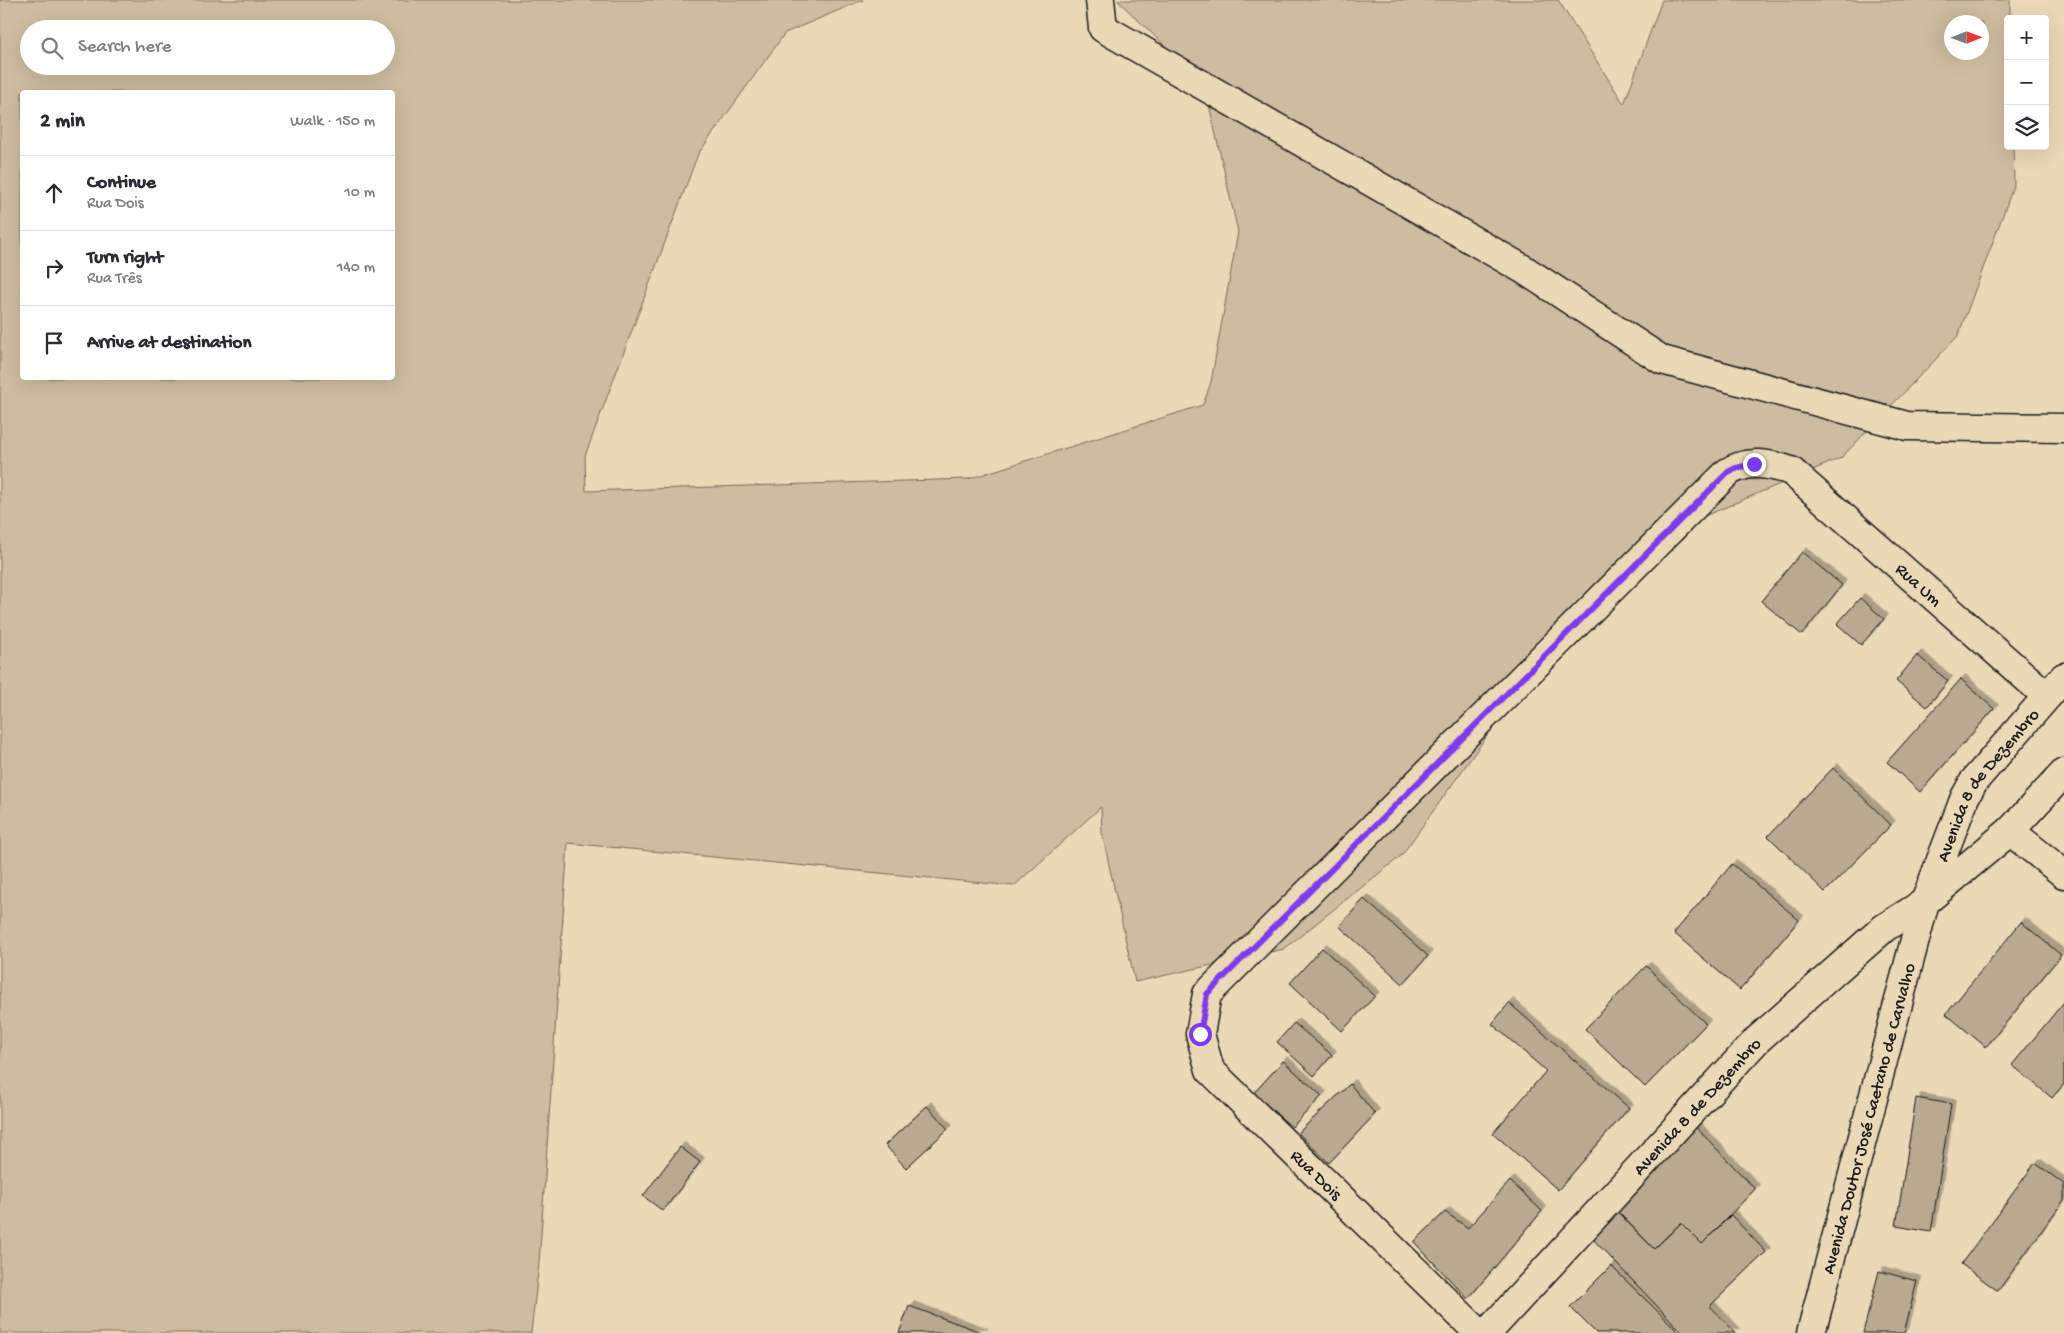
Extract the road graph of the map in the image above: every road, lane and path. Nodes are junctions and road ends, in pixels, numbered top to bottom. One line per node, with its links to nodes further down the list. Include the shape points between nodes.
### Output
1 (1100, 0): 2 (street, via 1103,28 1523,269 1662,360 1908,426)
2 (2064, 428)
3 (2055, 687): 7 (street, Avenida 8 de Dezembro, via 1969,789); 8 (street, Rua Um, via 1791,471 1767,464 1736,468 1728,472)
4 (2064, 773): 5 (street, Avenida 8 de Dezembro)
5 (2010, 831): 6 (street); 7 (street, Avenida 8 de Dezembro)
6 (2064, 874)
7 (1925, 902): 10 (street, Avenida 8 de Dezembro, via 1884,928 1757,1040); 11 (street, Avenida Doutor José Caetano de Carvalho)
8 (1207, 994): 9 (street, Rua Dois, via 1200,1034 1210,1070)
9 (1479, 1333)
10 (1487, 1333)
11 (1811, 1333)

